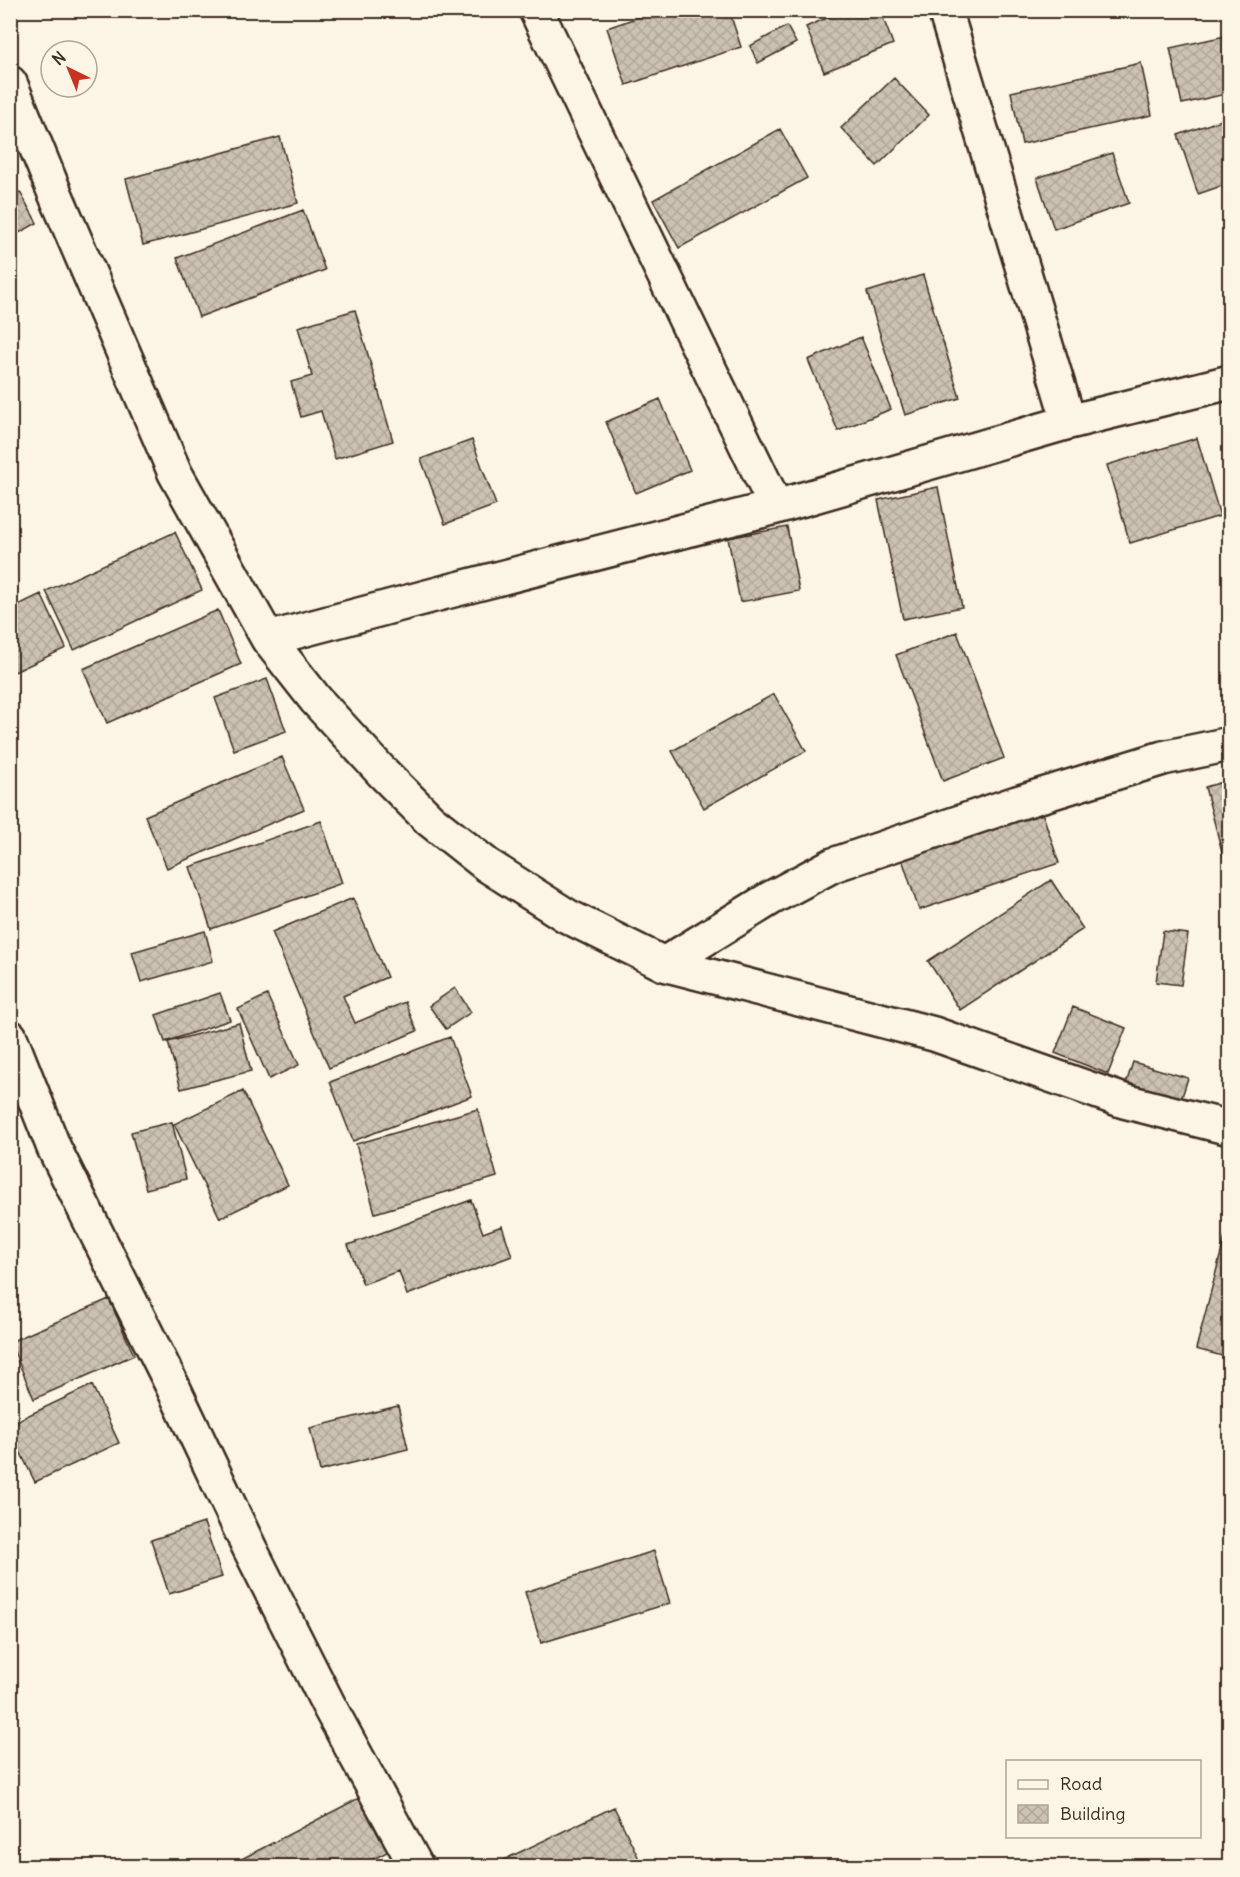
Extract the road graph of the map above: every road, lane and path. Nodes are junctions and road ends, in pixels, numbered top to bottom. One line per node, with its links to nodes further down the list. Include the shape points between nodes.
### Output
1 (536, 10): 6 (street)
2 (945, 10): 5 (street)
3 (10, 83): 7 (street, via 175,473)
4 (1230, 382): 5 (street)
5 (1069, 422): 6 (street)
6 (776, 507): 7 (street)
7 (268, 639): 9 (street, via 316,700 430,820 487,865 567,916)
8 (1230, 744): 9 (street, via 1163,758 833,865)
9 (664, 964): 11 (street, via 934,1034 1124,1101)
10 (10, 1037): 12 (street, via 54,1148 249,1547 329,1707)
11 (1230, 1128)
12 (416, 1866)

